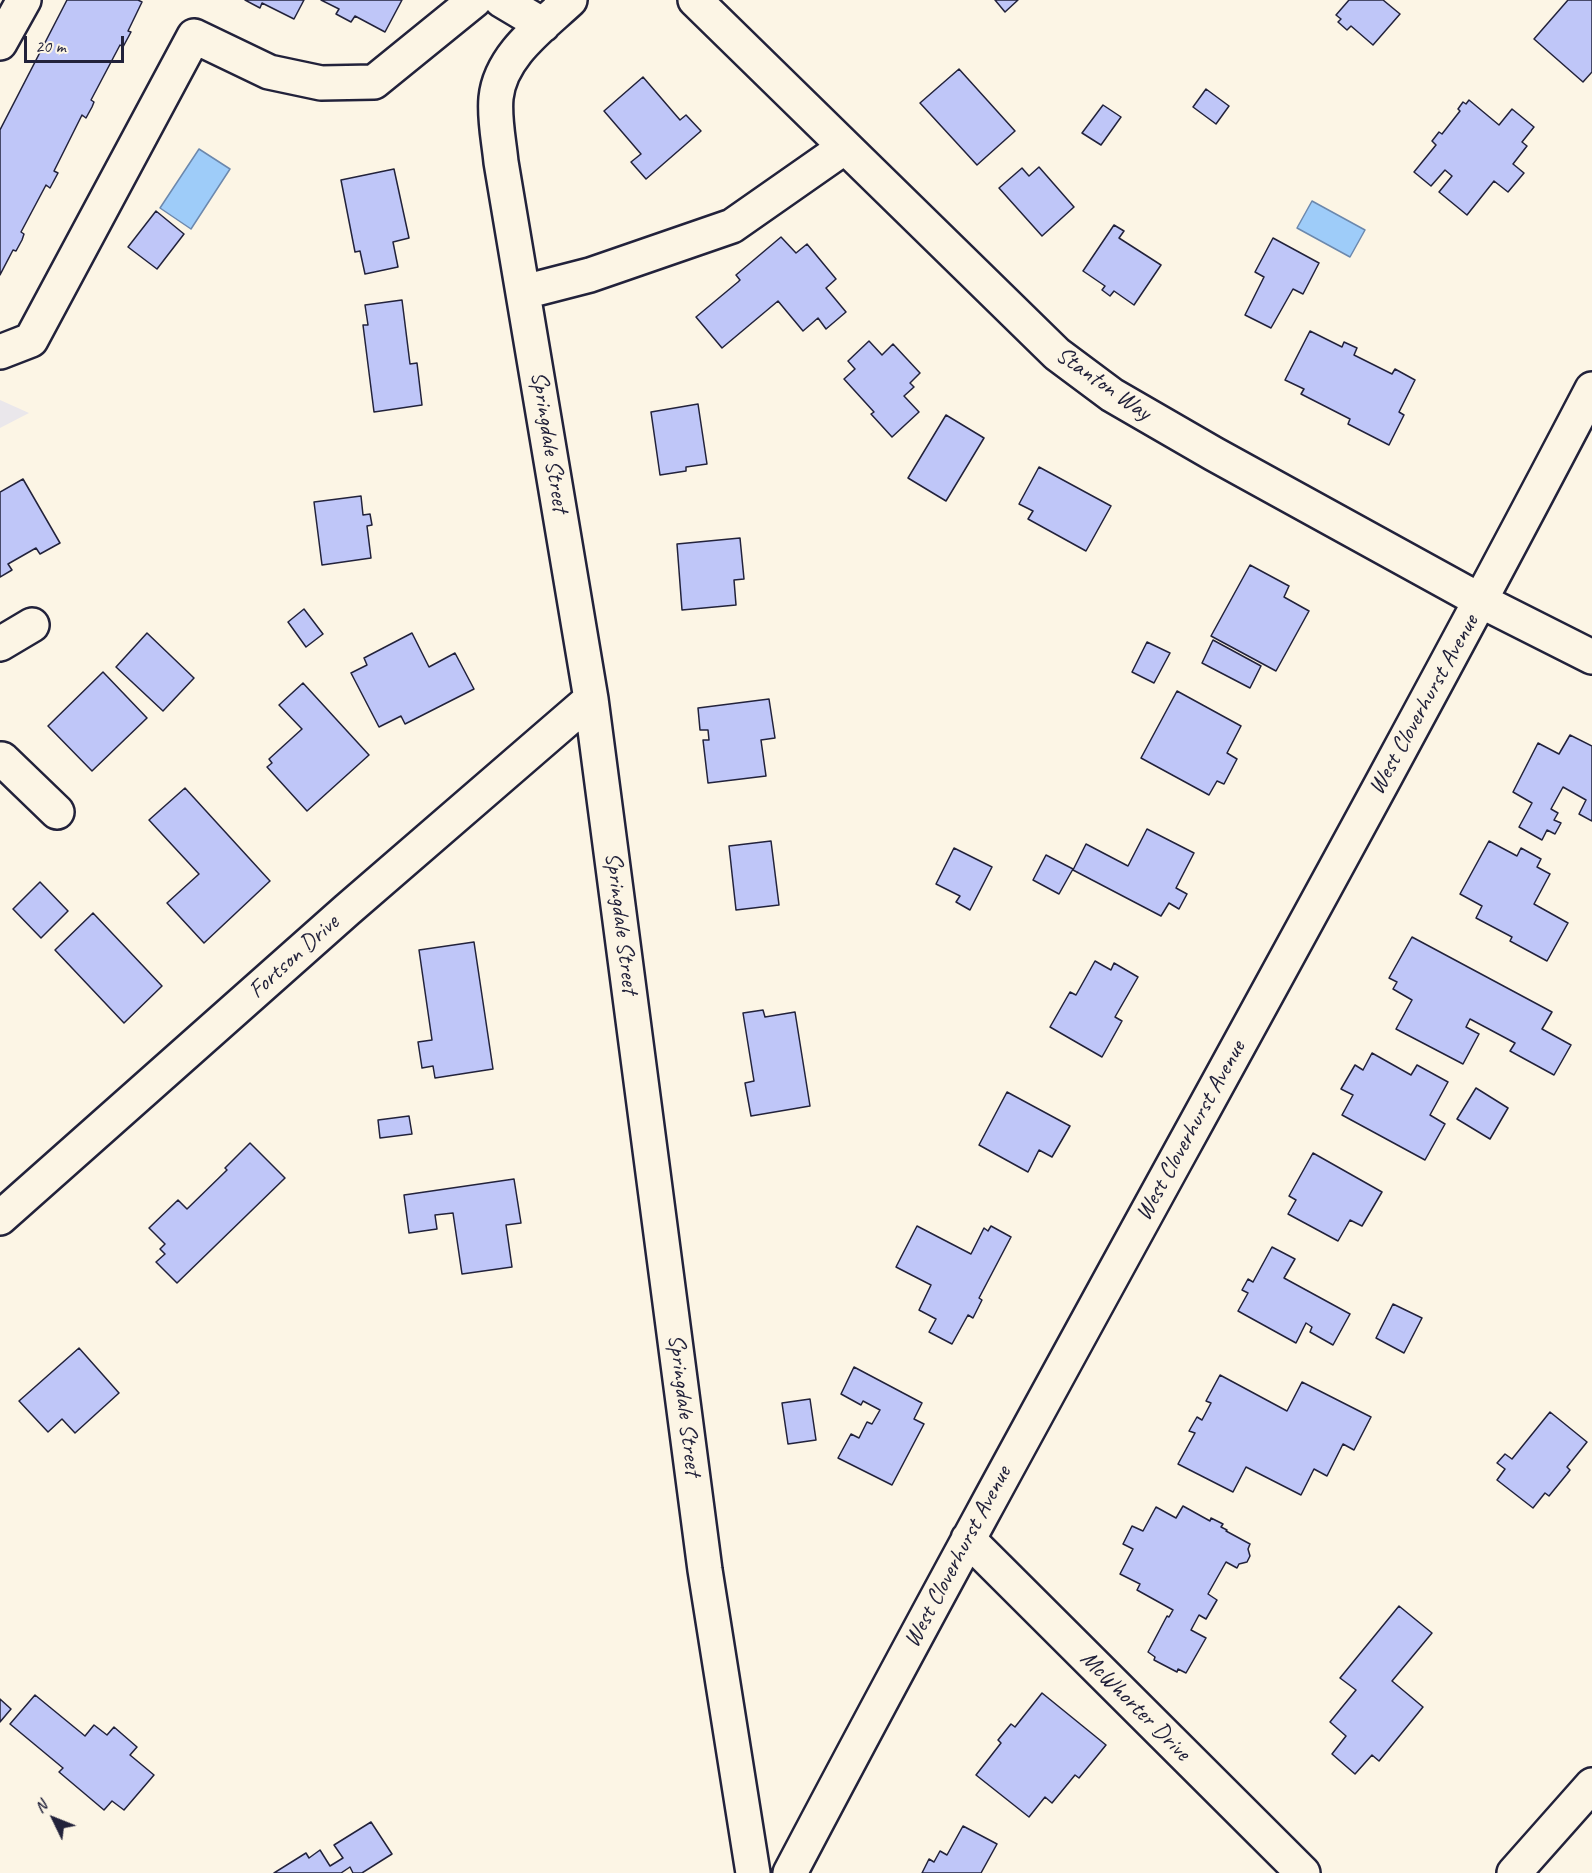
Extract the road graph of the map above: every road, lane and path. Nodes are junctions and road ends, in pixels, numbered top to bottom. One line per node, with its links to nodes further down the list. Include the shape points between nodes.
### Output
1 (24, 0): 7 (street)
2 (475, 0): 10 (street, via 374,82 321,83 269,72 194,36 32,340)
3 (501, 0): 6 (street)
4 (570, 0): 6 (street, Springdale Street)
5 (695, 0): 8 (street, Stanton Way)
6 (543, 25): 9 (street, Springdale Street, via 505,68 496,97 501,162)
7 (0, 43)
8 (845, 147): 9 (street, via 732,226 590,276); 12 (street, Stanton Way, via 1057,354 1112,395)
9 (524, 292): 16 (street, Springdale Street)
10 (0, 352)
11 (1592, 389): 12 (street, West Cloverhurst Avenue)
12 (1481, 601): 15 (street, Stanton Way); 20 (street, West Cloverhurst Avenue)
13 (32, 625): 14 (street)
14 (0, 644)
15 (1592, 657)
16 (591, 699): 19 (street, Fortson Drive, via 338,917); 22 (street, Springdale Street, via 705,1570)
17 (0, 760): 18 (street)
18 (57, 812)
19 (0, 1218)
20 (968, 1539): 23 (street, West Cloverhurst Avenue); 24 (street, McWhorter Drive)
21 (1592, 1785): 25 (street)
22 (753, 1873)
23 (790, 1873)
24 (1303, 1873)
25 (1514, 1873)

